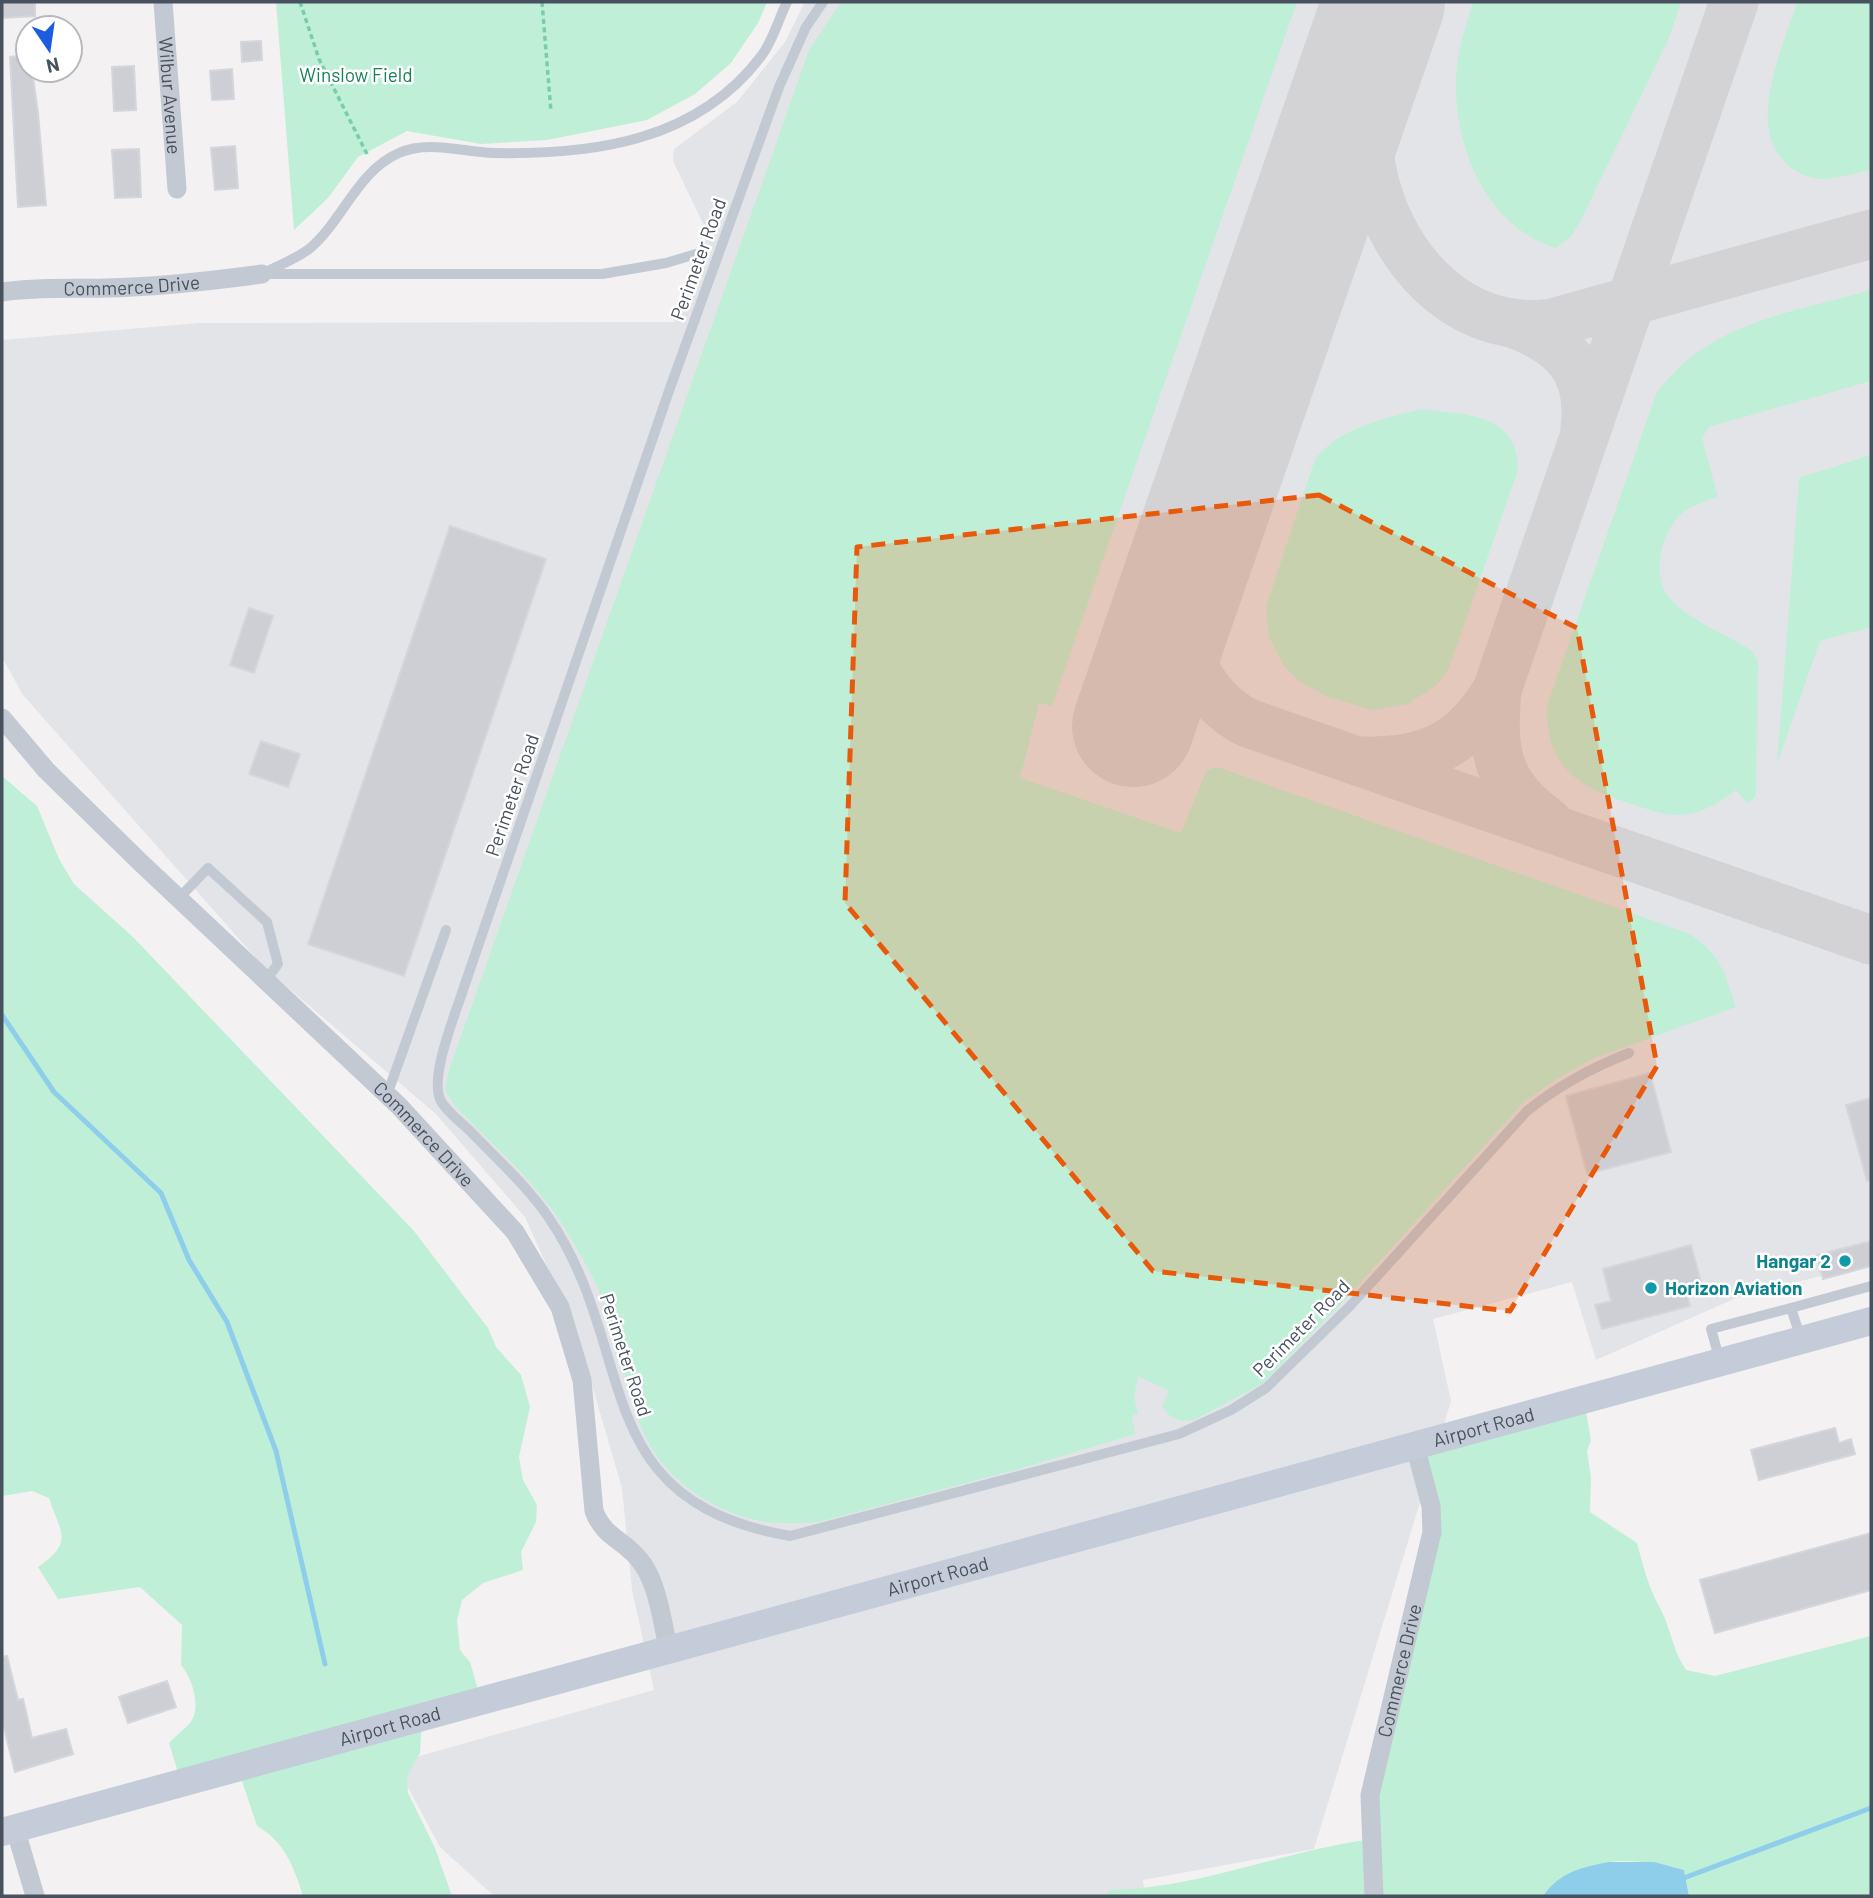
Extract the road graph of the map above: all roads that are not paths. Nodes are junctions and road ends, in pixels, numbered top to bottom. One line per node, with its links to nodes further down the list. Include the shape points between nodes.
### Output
1 (163, 2): 4 (street, Wilbur Avenue)
2 (787, 2): 6 (lane, via 763,54 725,94 693,117 617,145 526,154 420,146 397,153 373,169 308,249)
3 (823, 2): 12 (lane, Perimeter Road, via 806,27 779,87 670,388 439,1070 440,1101 549,1218 594,1305 624,1411 639,1446 659,1474 714,1515 790,1536 1179,1434 1266,1388 1350,1306 1527,1111 1588,1069)
4 (177, 189)
5 (696, 254): 6 (lane, via 602,274)
6 (262, 274): 7 (street, Commerce Drive, via 188,284 40,286)
7 (2, 292)
8 (2, 718): 9 (street, Commerce Drive, via 46,770)
9 (179, 898): 11 (street, Commerce Drive); 11 (lane, via 208,868 267,922 278,964)
10 (446, 930): 13 (lane)
11 (266, 980): 13 (street, Commerce Drive)
12 (1629, 1052)
13 (387, 1095): 20 (street, Commerce Drive, via 515,1232 560,1307 582,1380 594,1511 600,1526 638,1557 646,1570)
14 (1871, 1286): 15 (lane)
15 (1791, 1308): 17 (lane); 18 (lane, via 1711,1329)
16 (1871, 1321): 17 (main road, Airport Road)
17 (1801, 1340): 18 (main road, Airport Road)
18 (1720, 1362): 19 (main road, Airport Road)
19 (1415, 1446): 20 (main road, Airport Road); 23 (street, Commerce Drive, via 1431,1506 1432,1532 1370,1795)
20 (669, 1651): 21 (main road, Airport Road)
21 (8, 1830): 22 (street)
22 (35, 1896)
23 (1374, 1896)

